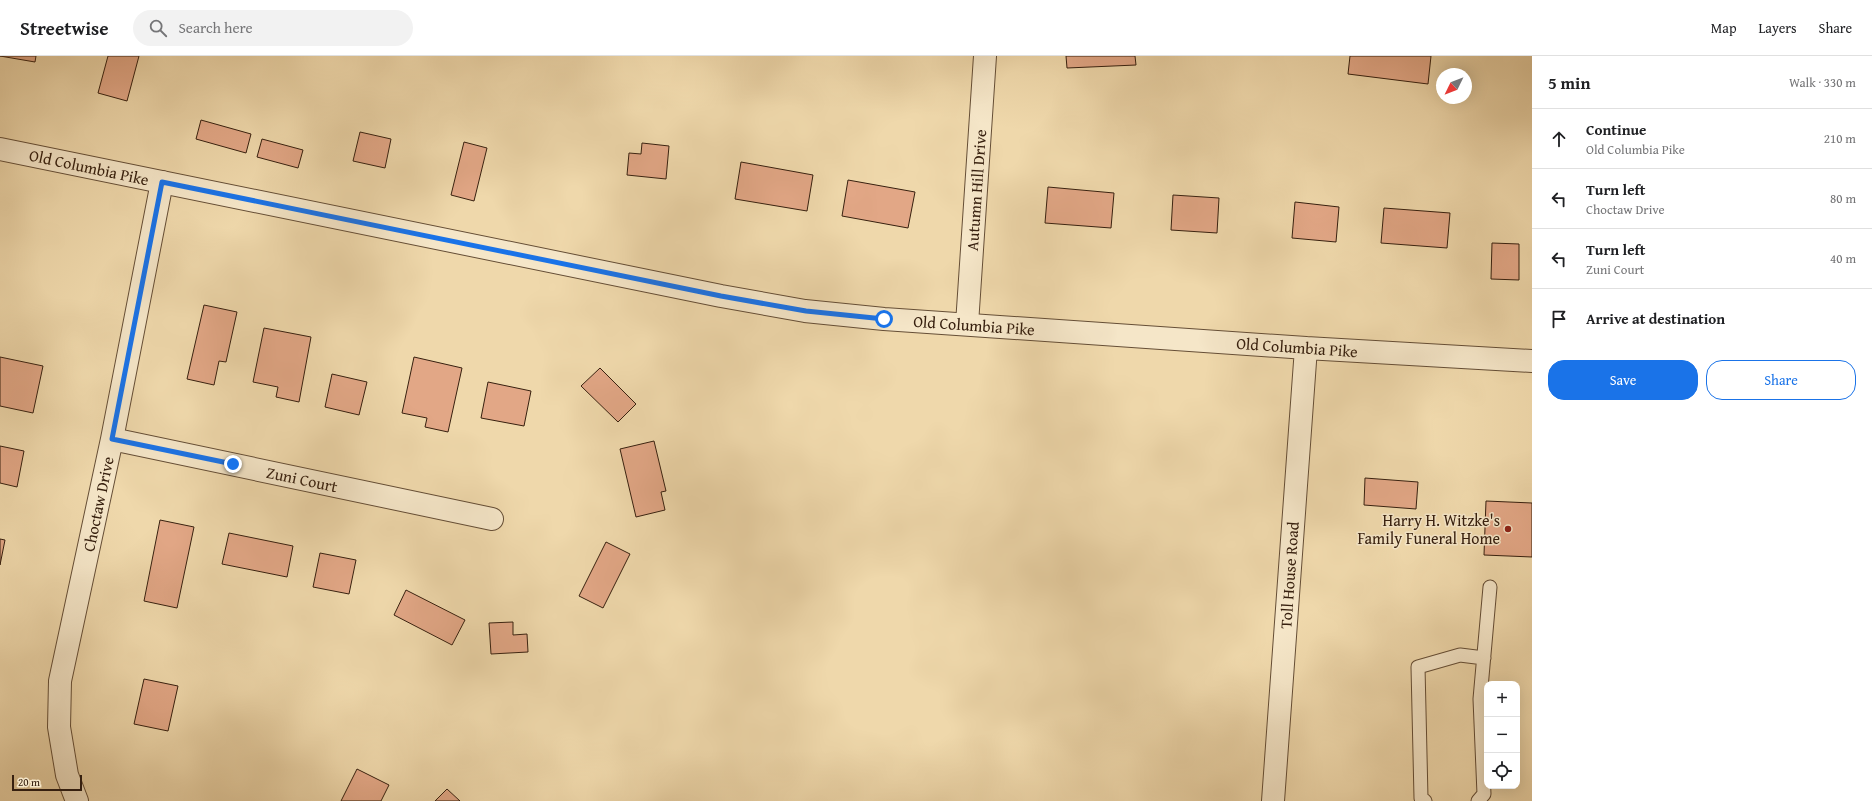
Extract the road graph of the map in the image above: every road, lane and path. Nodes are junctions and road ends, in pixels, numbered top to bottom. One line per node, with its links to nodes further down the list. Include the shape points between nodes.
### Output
1 (985, 56): 4 (street, Autumn Hill Drive)
2 (0, 149): 3 (street, Old Columbia Pike)
3 (162, 182): 4 (street, Old Columbia Pike, via 721,296 806,311); 7 (street, Choctaw Drive)
4 (966, 324): 5 (street, Old Columbia Pike)
5 (1306, 348): 6 (street, Old Columbia Pike); 12 (street, Toll House Road)
6 (1532, 361)
7 (112, 439): 8 (street, Zuni Court); 11 (street, Choctaw Drive, via 60,681 60,734 67,775)
8 (492, 519)
9 (1490, 587): 10 (lane)
10 (1484, 658): 13 (lane, via 1460,655 1418,667 1421,798); 14 (lane, via 1480,699 1484,794)
11 (77, 801)
12 (1274, 801)
13 (1425, 801)
14 (1478, 801)

